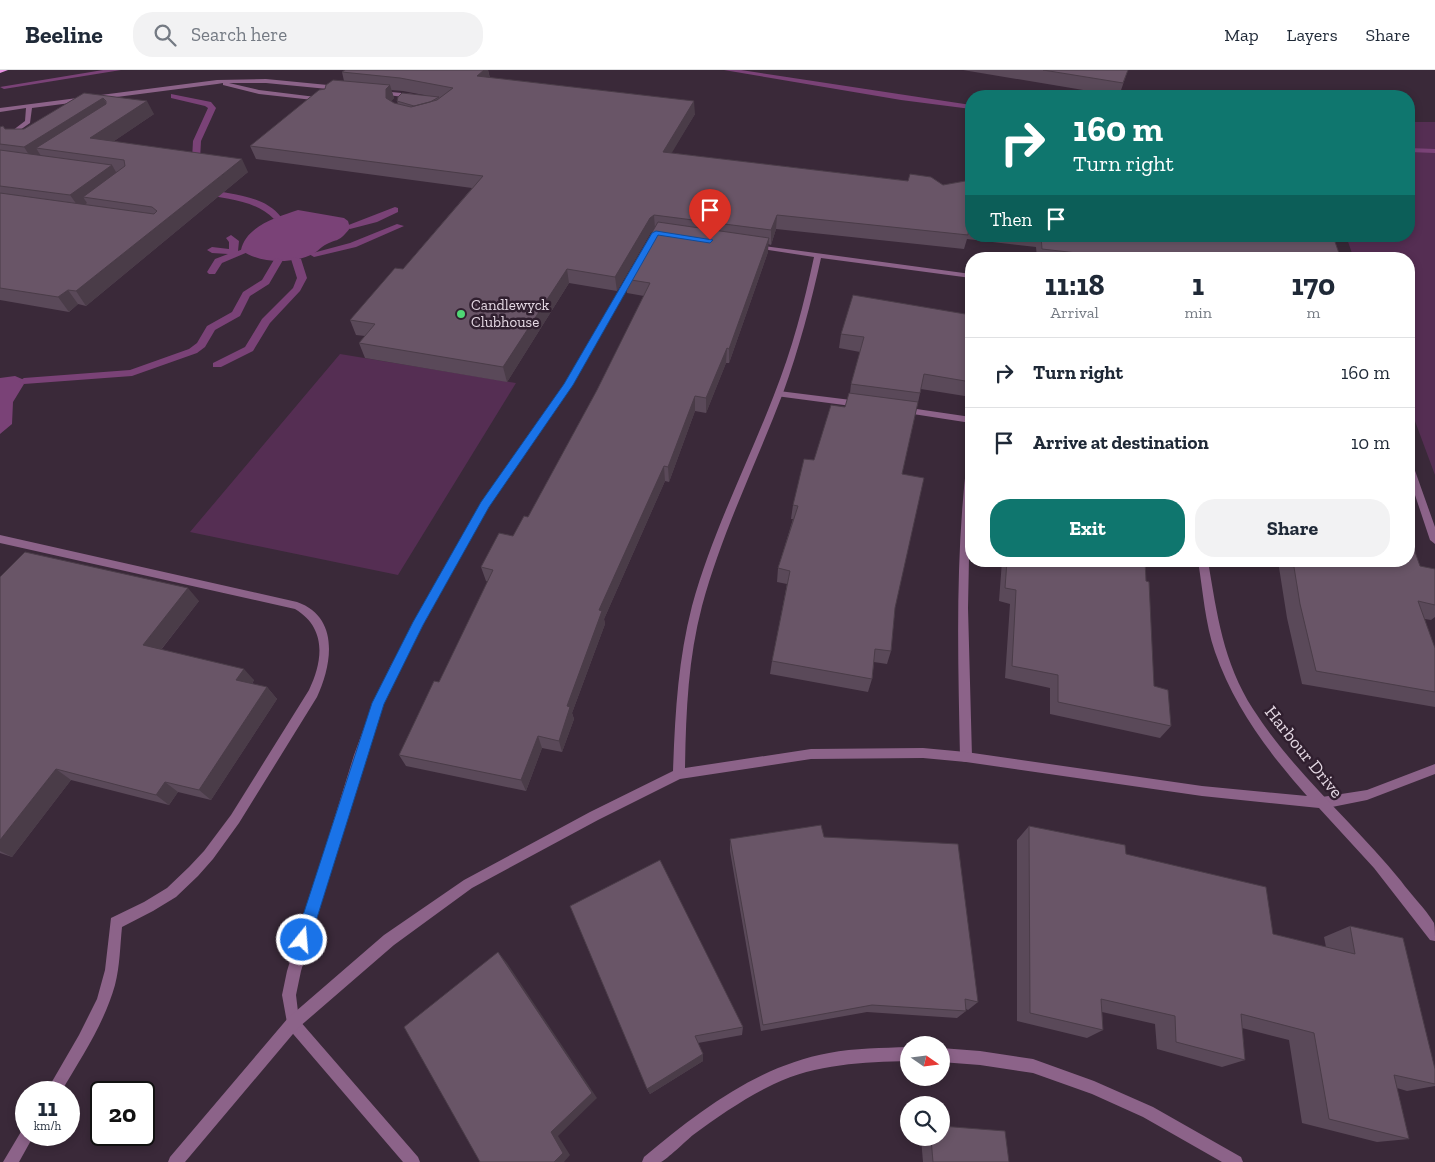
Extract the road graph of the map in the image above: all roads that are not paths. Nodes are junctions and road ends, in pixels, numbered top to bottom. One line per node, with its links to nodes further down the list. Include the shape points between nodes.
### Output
1 (5, 70): 2 (main road)
2 (0, 72)
3 (217, 82): 4 (street, via 266,81); 8 (street); 9 (street, via 251,91)
4 (350, 90)
5 (376, 92): 6 (street)
6 (403, 96): 7 (street); 10 (street)
7 (422, 98)
8 (72, 100): 11 (street); 12 (street)
9 (327, 100)
10 (397, 101)
11 (29, 106): 13 (street); 14 (street, via 27,123)
12 (66, 108)
13 (0, 110)
14 (5, 139)
15 (751, 246): 16 (street)
16 (818, 255): 18 (street); 19 (street, via 802,322)
17 (636, 266): 33 (street, via 568,385 485,505 418,622 378,703 298,955 289,996)
18 (965, 275)
19 (779, 394): 20 (street); 30 (street, via 720,536 697,612 688,650 681,709)
20 (866, 405)
21 (894, 409): 22 (street)
22 (965, 419)
23 (1415, 482): 26 (street)
24 (965, 518): 28 (street)
25 (0, 539): 36 (street, via 297,606 311,614 324,640 322,672 309,699 216,845 178,887 116,924 110,974 103,1000)
26 (1435, 540)
27 (1204, 567): 31 (street, Harbour Drive, via 1220,652 1239,694 1279,753)
28 (966, 757): 30 (street, via 904,753 811,754); 31 (street, via 1202,791)
29 (1435, 769): 31 (street, via 1367,795)
30 (679, 774): 33 (street, via 468,884 389,940)
31 (1322, 803): 32 (street, Harbour Drive, via 1379,865)
32 (1435, 935)
33 (293, 1023): 39 (street); 40 (street)
34 (900, 1055): 41 (street, via 818,1062 760,1083 701,1119)
35 (950, 1056): 42 (street, via 1033,1066 1094,1088 1148,1112)
36 (60, 1081)
37 (20, 1146): 38 (street)
38 (10, 1162)
39 (175, 1162)
40 (413, 1162)
41 (649, 1162)
42 (1236, 1162)

